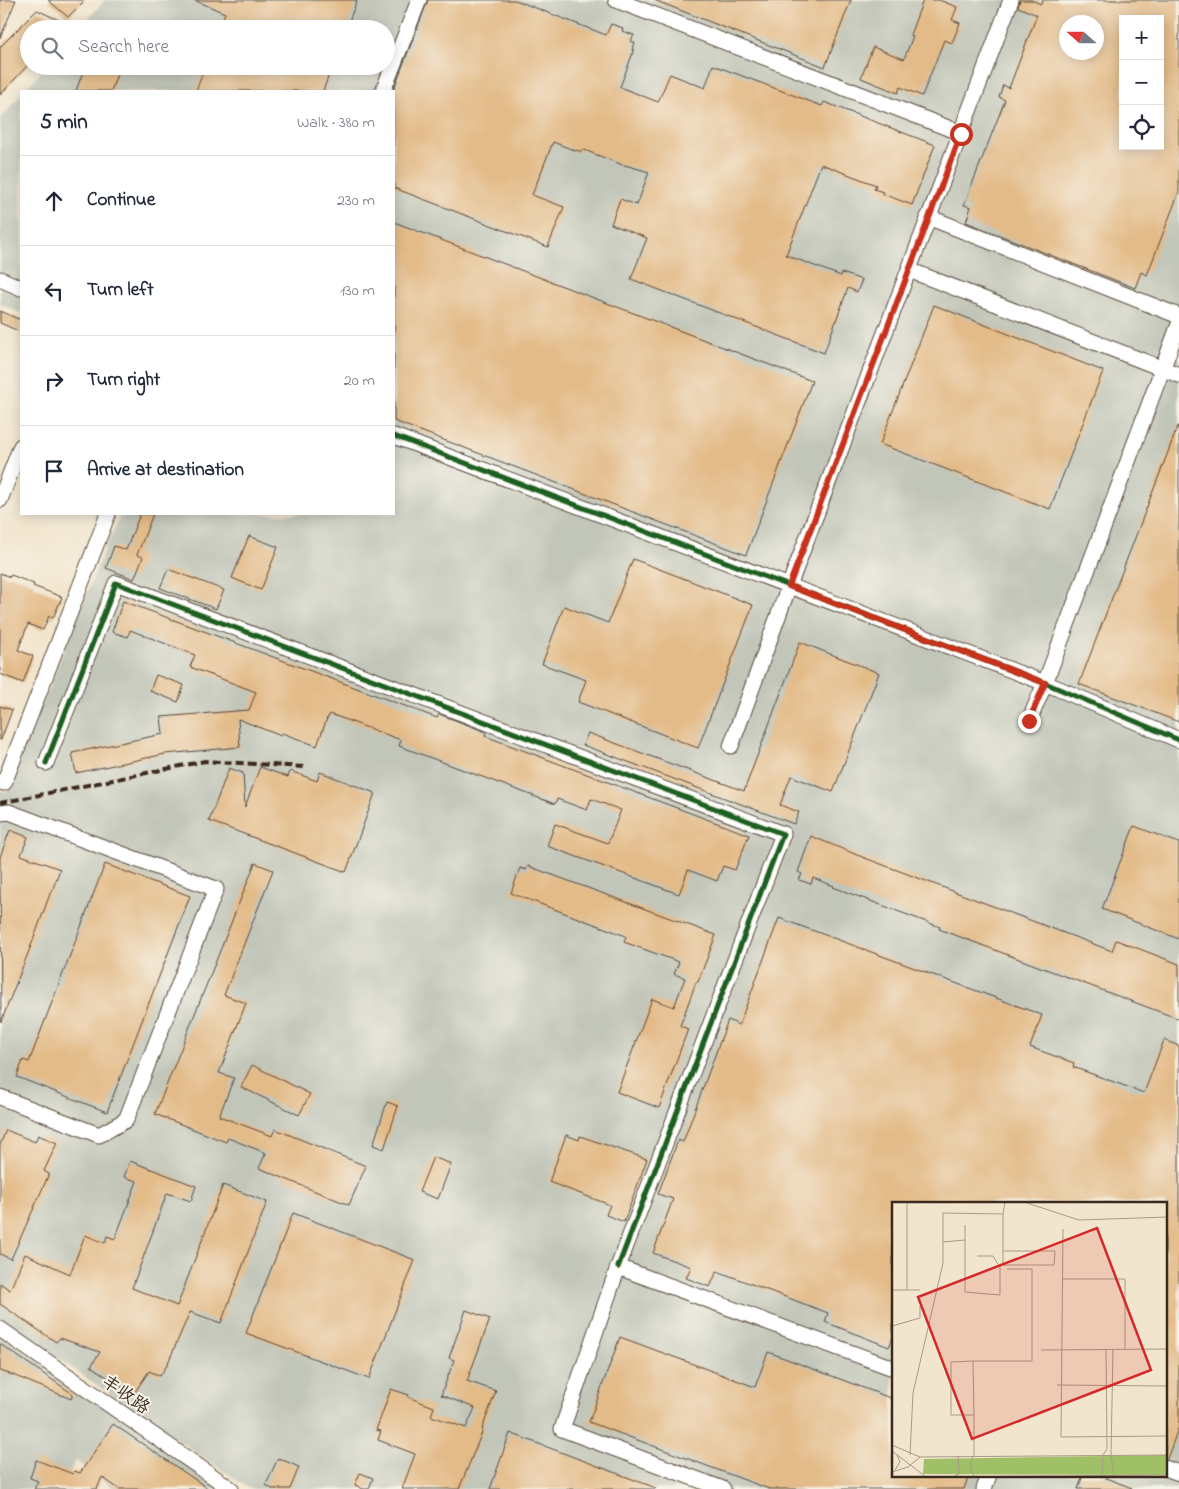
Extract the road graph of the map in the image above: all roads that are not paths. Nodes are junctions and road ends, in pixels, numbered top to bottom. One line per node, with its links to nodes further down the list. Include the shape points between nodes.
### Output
1 (419, 0): 4 (street)
2 (616, 0): 7 (street)
3 (1011, 0): 7 (street)
4 (395, 61)
5 (389, 75): 6 (street)
6 (383, 90)
7 (961, 134): 8 (street)
8 (928, 217): 9 (street); 12 (street)
9 (910, 270): 14 (street); 20 (street)
10 (0, 279): 11 (street)
11 (20, 288)
12 (1179, 316)
13 (1179, 324): 14 (street)
14 (1163, 368): 15 (street); 21 (street)
15 (1179, 375)
16 (395, 436): 20 (street)
17 (20, 449): 18 (street)
18 (0, 500)
19 (108, 515): 26 (street, via 4,783)
20 (789, 586): 21 (street); 24 (street)
21 (1045, 683): 22 (street); 23 (street)
22 (1029, 721)
23 (1179, 740)
24 (732, 746)
25 (46, 763): 29 (street, via 116,583 783,834)
26 (0, 782)
27 (0, 813): 28 (street, via 9,812 216,888 126,1120 99,1135)
28 (0, 1097)
29 (618, 1267): 31 (street); 36 (street, via 562,1429)
30 (0, 1329): 35 (street, 丰收路)
31 (892, 1368)
32 (1166, 1468): 33 (street)
33 (1179, 1473)
34 (989, 1476): 37 (street)
35 (231, 1489)
36 (723, 1489)
37 (984, 1489)

